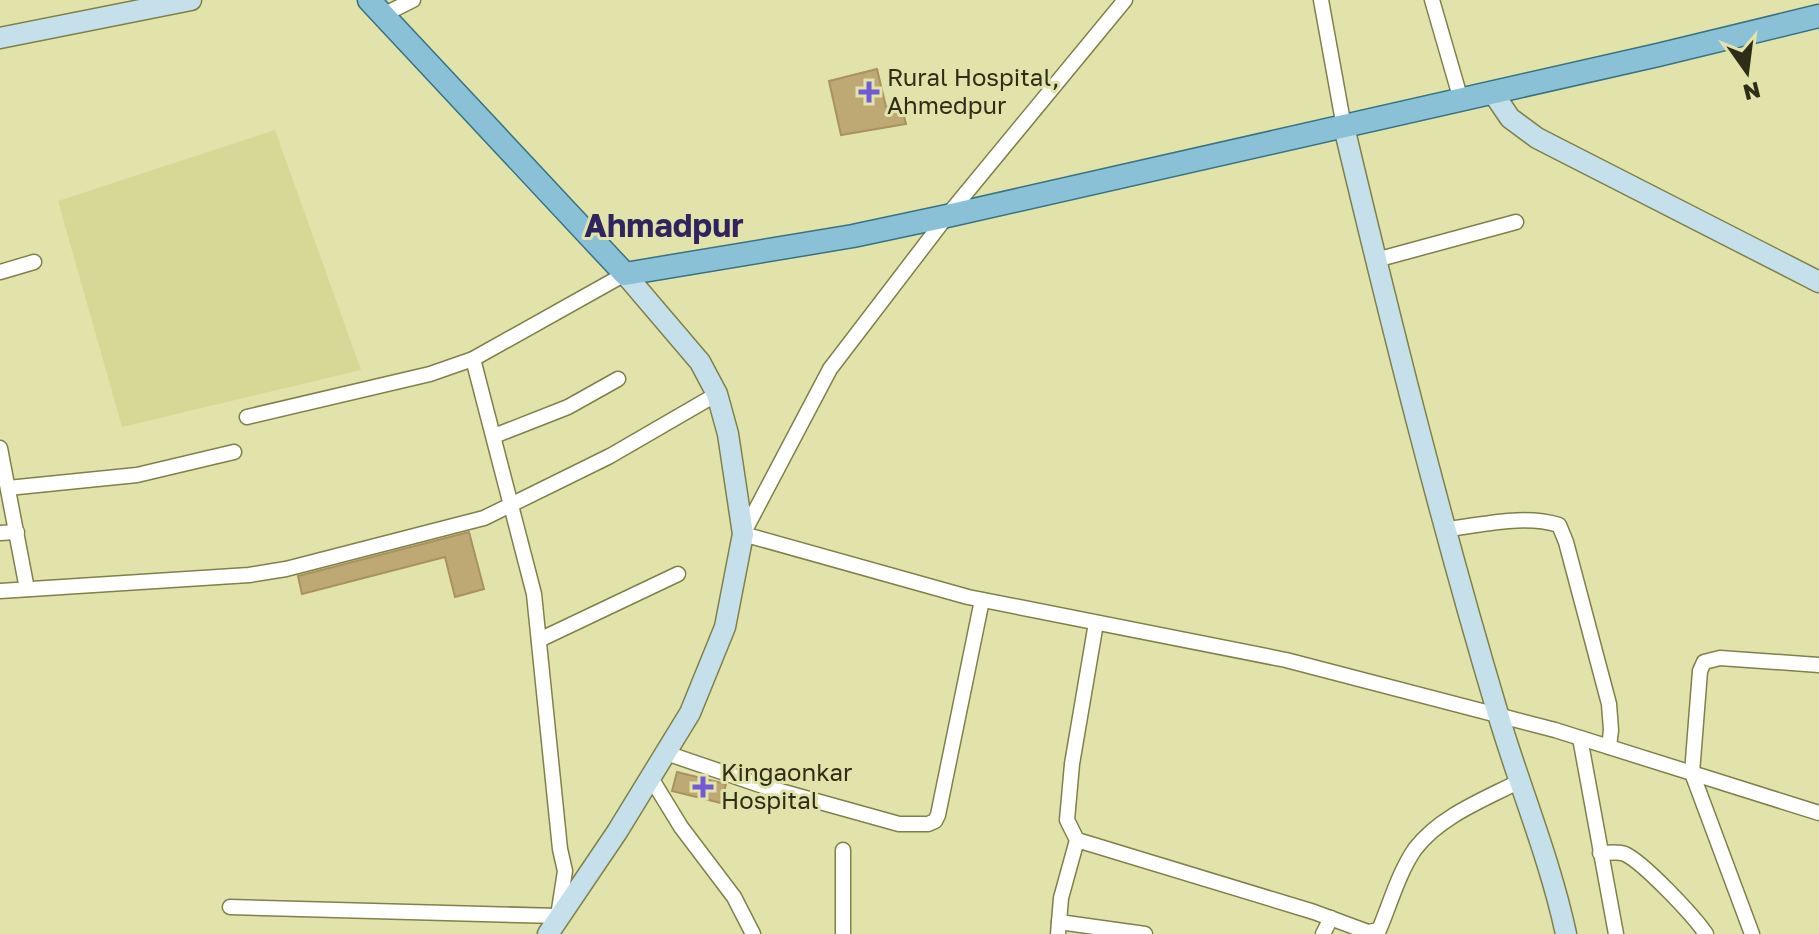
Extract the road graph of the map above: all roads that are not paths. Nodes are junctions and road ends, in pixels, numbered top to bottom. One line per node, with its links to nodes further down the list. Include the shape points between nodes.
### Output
1 (191, 0): 8 (street)
2 (413, 0): 6 (street)
3 (1125, 0): 12 (street)
4 (1321, 0): 11 (street)
5 (1432, 0): 10 (street)
6 (376, 8): 17 (main road)
7 (1819, 16): 9 (main road)
8 (0, 38)
9 (1493, 93): 10 (main road); 18 (street, via 1510,118 1537,138)
10 (1461, 100): 11 (main road)
11 (1344, 127): 12 (main road); 14 (street)
12 (947, 216): 17 (main road); 31 (street, via 830,369)
13 (1516, 222): 14 (street)
14 (1376, 260): 28 (street)
15 (34, 262): 16 (street)
16 (0, 272)
17 (625, 274): 19 (street); 21 (street, via 700,362)
18 (1819, 282)
19 (473, 359): 22 (street); 23 (street)
20 (618, 379): 23 (street, via 545,417)
21 (717, 394): 27 (street); 31 (street)
22 (247, 417)
23 (494, 436): 27 (street)
24 (0, 448): 26 (street)
25 (234, 452): 26 (street, via 137,475)
26 (8, 488): 29 (street)
27 (513, 506): 33 (street, via 413,538 286,569); 37 (street)
28 (1447, 529): 39 (street); 41 (street, via 1523,520 1559,525 1609,704)
29 (17, 532): 30 (street); 33 (street)
30 (0, 533)
31 (743, 534): 35 (street); 42 (street, via 725,627 690,713)
32 (678, 574): 37 (street)
33 (27, 589): 34 (street)
34 (0, 591)
35 (982, 600): 36 (street); 42 (street, via 935,821 899,824)
36 (1096, 623): 39 (street, via 1286,660); 47 (street, via 1067,820)
37 (539, 640): 52 (street, via 565,871)
38 (1819, 665): 43 (street, via 1720,658 1704,662)
39 (1498, 715): 40 (street); 45 (street)
40 (1580, 738): 41 (street); 49 (street)
41 (1609, 747): 43 (street)
42 (666, 753): 44 (street)
43 (1692, 773): 46 (street); 61 (street)
44 (651, 778): 52 (street); 54 (street, via 734,897)
45 (1520, 781): 51 (street, via 1431,833 1415,850 1379,930 1368,932); 58 (street)
46 (1819, 813)
47 (1077, 840): 51 (street); 53 (street, via 1061,898)
48 (843, 850): 55 (street)
49 (1600, 853): 59 (street); 60 (street, via 1622,852 1637,861)
50 (230, 907): 52 (street)
51 (1331, 918): 57 (street)
52 (553, 925)
53 (1059, 928): 56 (street)
54 (753, 934)
55 (843, 934)
56 (1145, 934)
57 (1323, 934)
58 (1566, 934)
59 (1616, 934)
60 (1706, 934)
61 (1752, 934)

